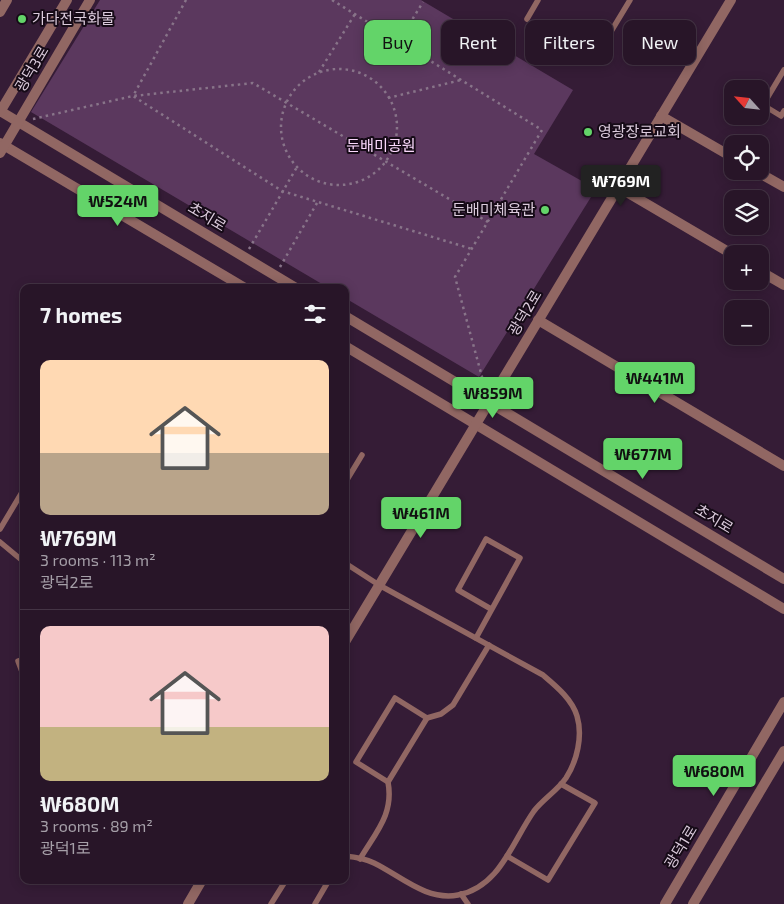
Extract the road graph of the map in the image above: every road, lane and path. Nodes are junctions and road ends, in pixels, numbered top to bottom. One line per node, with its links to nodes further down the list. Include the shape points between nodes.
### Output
1 (7, 0): 10 (street)
2 (66, 0): 23 (street, 광덕3로)
3 (90, 0): 26 (street, 광덕3로)
4 (186, 0): 20 (path)
5 (332, 0): 11 (path)
6 (538, 0): 12 (lane)
7 (630, 0): 15 (lane)
8 (731, 0): 25 (street, 광덕2로)
9 (423, 2): 14 (path)
10 (0, 12)
11 (355, 14): 13 (path); 18 (path)
12 (527, 19)
13 (364, 20)
14 (412, 20)
15 (613, 29)
16 (431, 62): 19 (path)
17 (784, 70): 24 (lane, via 763,105 781,116)
18 (318, 74): 21 (path, via 328,70 348,70 366,76); 22 (path, via 295,89)
19 (461, 80): 21 (path); 36 (path, via 542,130)
20 (133, 96): 22 (path, via 253,83); 26 (path); 34 (path)
21 (388, 98): 29 (path, via 397,123 395,142)
22 (286, 103): 29 (path); 30 (path, via 280,124 282,143)
23 (0, 111): 26 (street, 초지로)
24 (784, 111)
25 (661, 116): 28 (street); 32 (street, 광덕2로)
26 (18, 122): 27 (street, 광덕3로); 39 (street, 초지로)
27 (1, 147): 42 (street)
28 (724, 152)
29 (385, 161): 30 (path, via 373,174 356,183 338,186 319,182); 36 (path)
30 (297, 167): 34 (path)
31 (769, 178): 33 (street)
32 (618, 187): 38 (street); 46 (street, 광덕2로)
33 (784, 187)
34 (282, 191): 35 (path); 39 (path)
35 (317, 202): 37 (path); 40 (path)
36 (488, 222): 37 (path)
37 (472, 249): 48 (path, via 455,278)
38 (724, 249)
39 (244, 256): 40 (street, 초지로)
40 (275, 275): 43 (street, 초지로)
41 (769, 276): 44 (street)
42 (238, 284)
43 (290, 284)
44 (784, 285)
45 (349, 318): 48 (street, 초지로)
46 (538, 320): 48 (street, 광덕2로); 51 (street)
47 (349, 348): 49 (street)
48 (489, 402): 49 (street, 광덕2로); 58 (street, 초지로)
49 (476, 424): 59 (street, 광덕2로); 61 (street)
50 (362, 455): 52 (lane)
51 (784, 466)
52 (349, 476)
53 (20, 496): 54 (lane)
54 (0, 528)
55 (0, 542): 56 (lane)
56 (20, 559)
57 (349, 566): 59 (lane)
58 (784, 579)
59 (379, 585): 62 (street, 광덕2로); 63 (lane)
60 (491, 609): 60 (lane, via 520,558 486,539 458,590); 63 (lane)
61 (784, 609)
62 (349, 635)
63 (476, 638): 64 (lane)
64 (489, 645): 66 (lane, via 453,705 441,714); 69 (lane, via 556,685 577,716 578,743 574,760)
65 (784, 702): 81 (street, 광덕1로)
66 (427, 718): 68 (lane); 68 (lane, via 395,698 380,722 356,762)
67 (784, 751): 82 (street)
68 (388, 782): 72 (lane, via 388,813)
69 (561, 784): 70 (lane, via 535,809); 70 (lane, via 594,803 548,880)
70 (507, 856): 76 (lane, via 490,878)
71 (349, 857): 72 (lane)
72 (360, 859): 76 (lane, via 373,862 423,891 445,896)
73 (200, 884): 77 (street)
74 (284, 884): 78 (lane)
75 (327, 884): 79 (lane)
76 (461, 894): 80 (lane)
77 (188, 904)
78 (271, 904)
79 (315, 904)
80 (468, 904)
81 (664, 904)
82 (693, 904)

